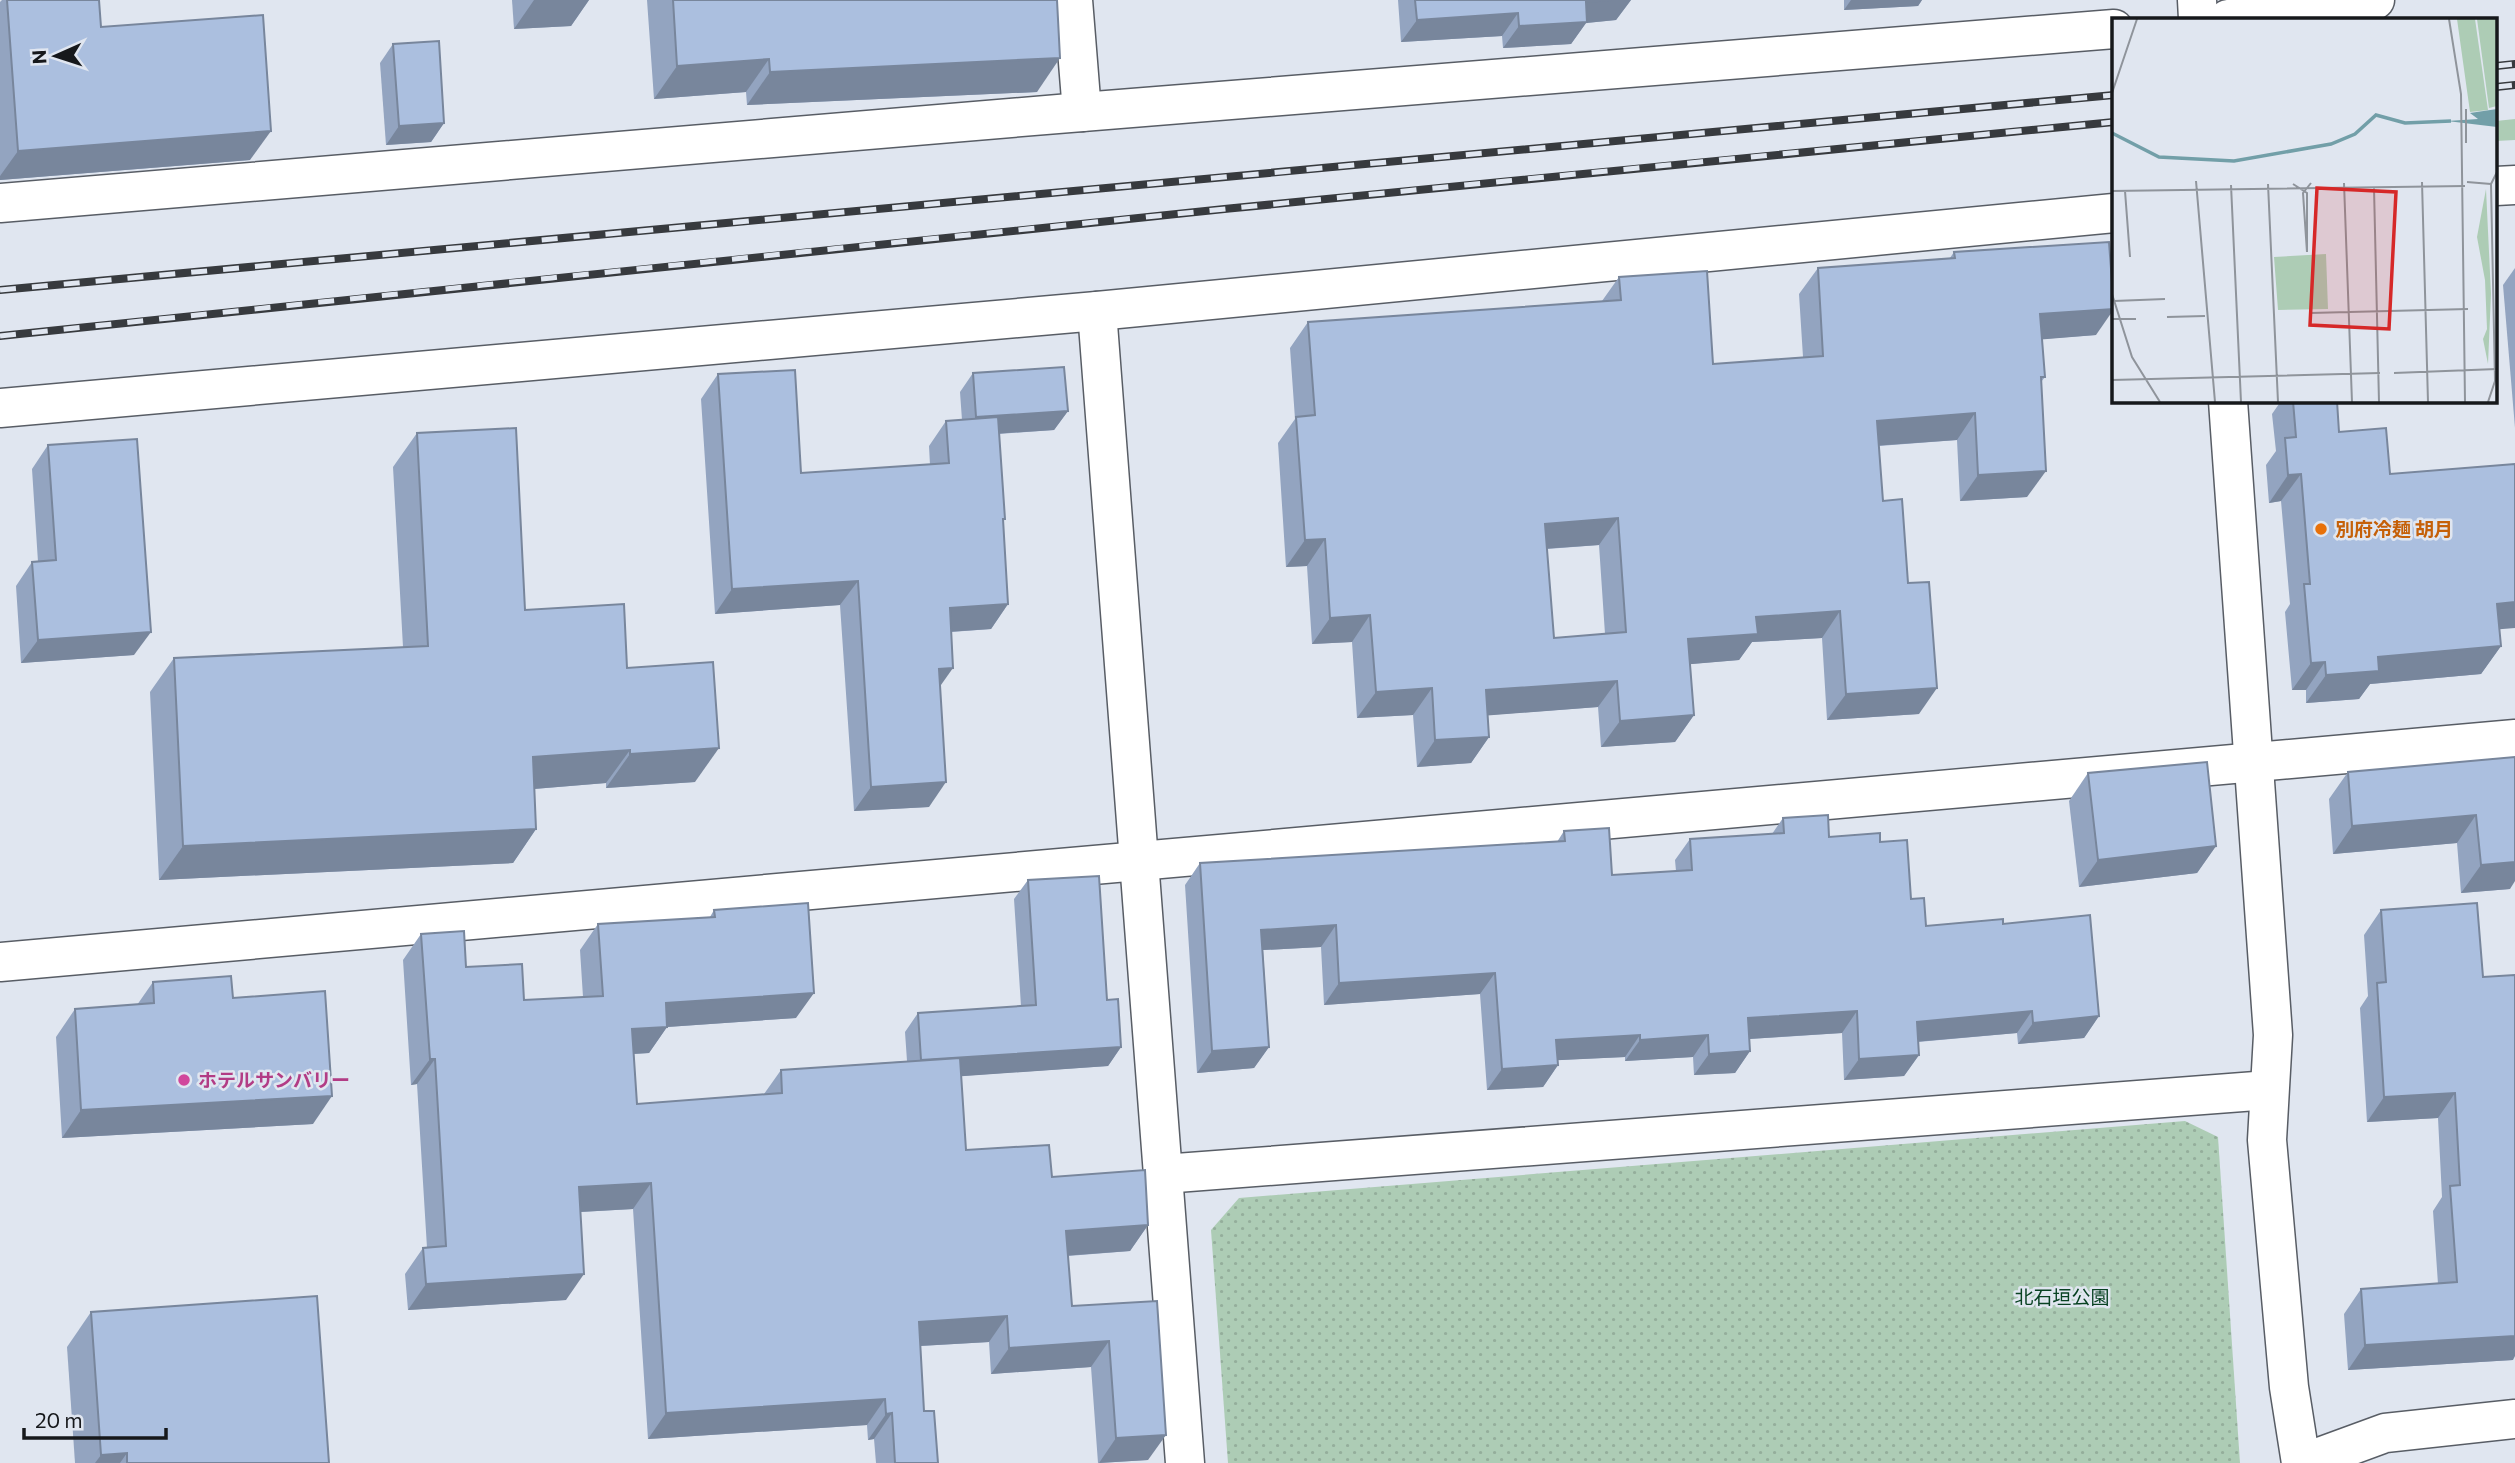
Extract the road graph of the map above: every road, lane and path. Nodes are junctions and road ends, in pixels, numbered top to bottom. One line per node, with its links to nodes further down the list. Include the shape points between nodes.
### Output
1 (1073, 0): 7 (street)
2 (2197, 0): 4 (street)
3 (2375, 0): 5 (street)
4 (2198, 18)
5 (2236, 18)
6 (2112, 29): 7 (street)
7 (1082, 112): 8 (street)
8 (0, 203)
9 (2112, 213): 10 (street)
10 (1097, 311): 12 (street); 15 (street)
11 (2228, 402): 14 (street)
12 (0, 408)
13 (2515, 739): 14 (street)
14 (2255, 762): 15 (street); 17 (street, via 2273,1035)
15 (1139, 861): 16 (street); 18 (street)
16 (0, 961)
17 (2269, 1090): 18 (street); 21 (street, via 2267,1140 2289,1387)
18 (1163, 1174): 20 (street)
19 (2515, 1419): 21 (street, via 2385,1433)
20 (1185, 1463)
21 (2302, 1463)

